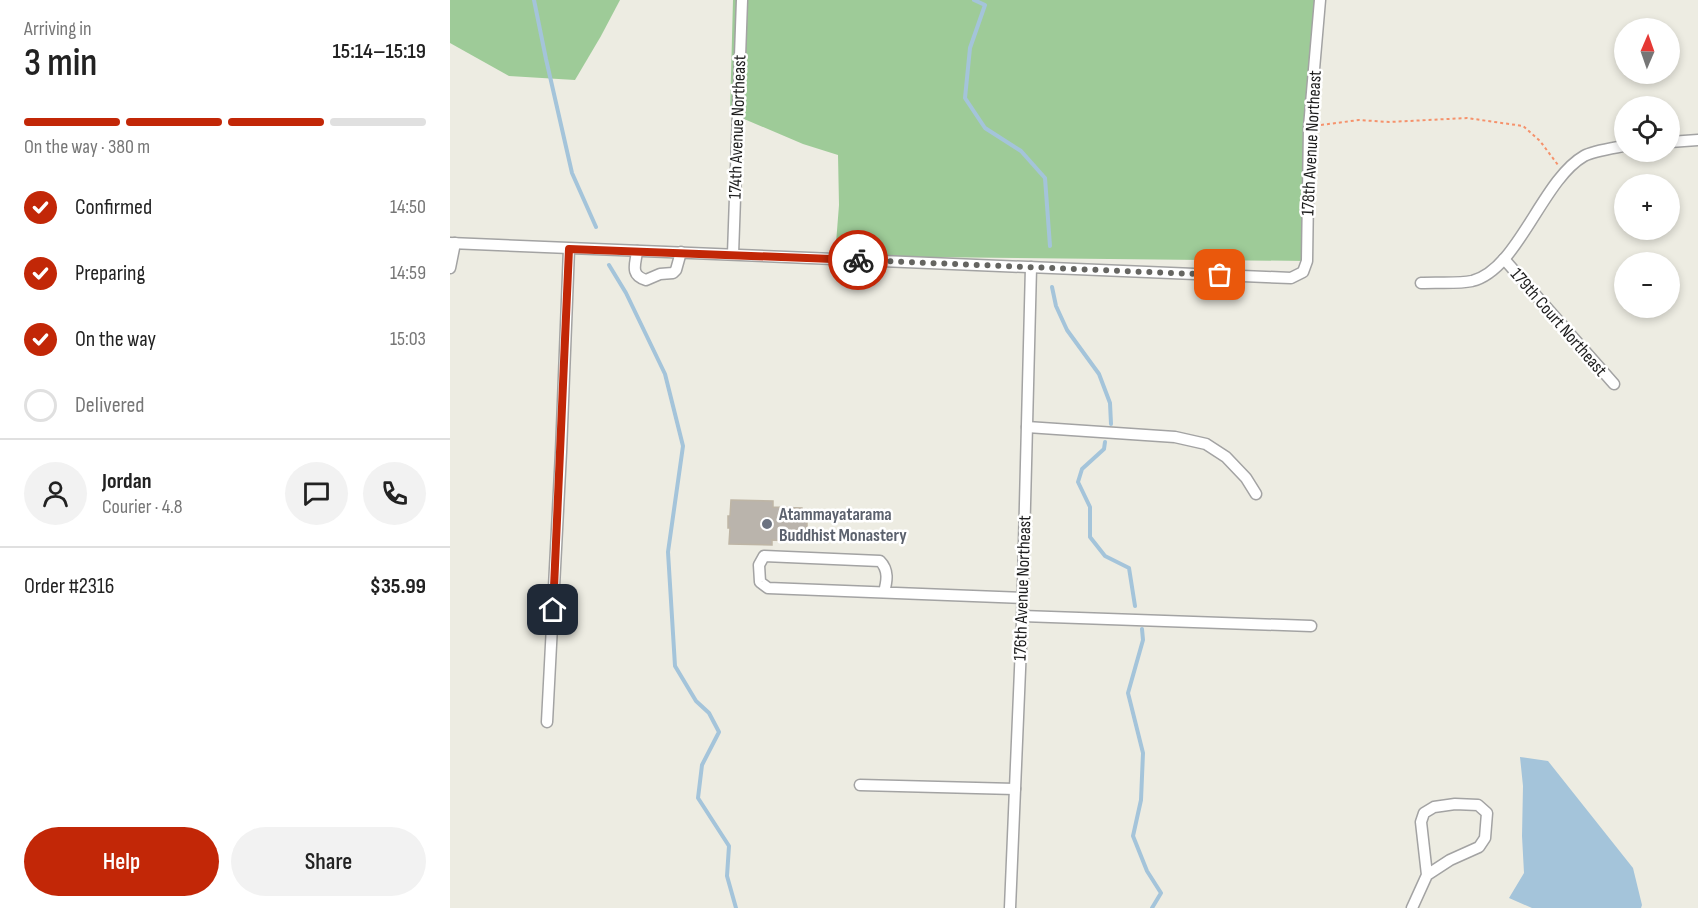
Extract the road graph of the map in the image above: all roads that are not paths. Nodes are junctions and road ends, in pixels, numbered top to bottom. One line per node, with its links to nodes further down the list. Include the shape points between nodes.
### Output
1 (742, 0): 10 (street, 174th Avenue Northeast)
2 (1320, 0): 12 (street, 178th Avenue Northeast, via 1309,127 1307,261 1302,272 1291,278)
3 (1698, 140): 4 (street)
4 (1680, 141)
5 (1614, 149): 11 (street, via 1585,156 1564,173)
6 (453, 243): 7 (street); 13 (street)
7 (569, 249): 8 (street); 22 (street)
8 (637, 251): 9 (street); 9 (street, via 634,267 638,276 646,280 673,273)
9 (681, 252): 10 (street)
10 (733, 254): 12 (street)
11 (1504, 260): 14 (street, via 1471,281); 15 (street, 179th Court Northeast)
12 (1031, 267): 16 (street, 176th Avenue Northeast)
13 (450, 268)
14 (1421, 282)
15 (1614, 384)
16 (1027, 427): 17 (street, via 1175,437 1206,444 1226,457); 19 (street, 176th Avenue Northeast)
17 (1256, 494)
18 (884, 592): 18 (street, via 768,588 760,582 759,565 764,556 880,561 886,572); 19 (street)
19 (1022, 598): 20 (street, 176th Avenue Northeast)
20 (1022, 616): 21 (street); 24 (street, 176th Avenue Northeast)
21 (1311, 626)
22 (547, 722)
23 (860, 785): 24 (street)
24 (1015, 789): 27 (street, 176th Avenue Northeast)
25 (1428, 875): 25 (street, via 1421,822 1424,813 1434,807 1478,805 1487,813 1485,838 1479,847); 26 (street)
26 (1414, 906)
27 (1010, 908)

